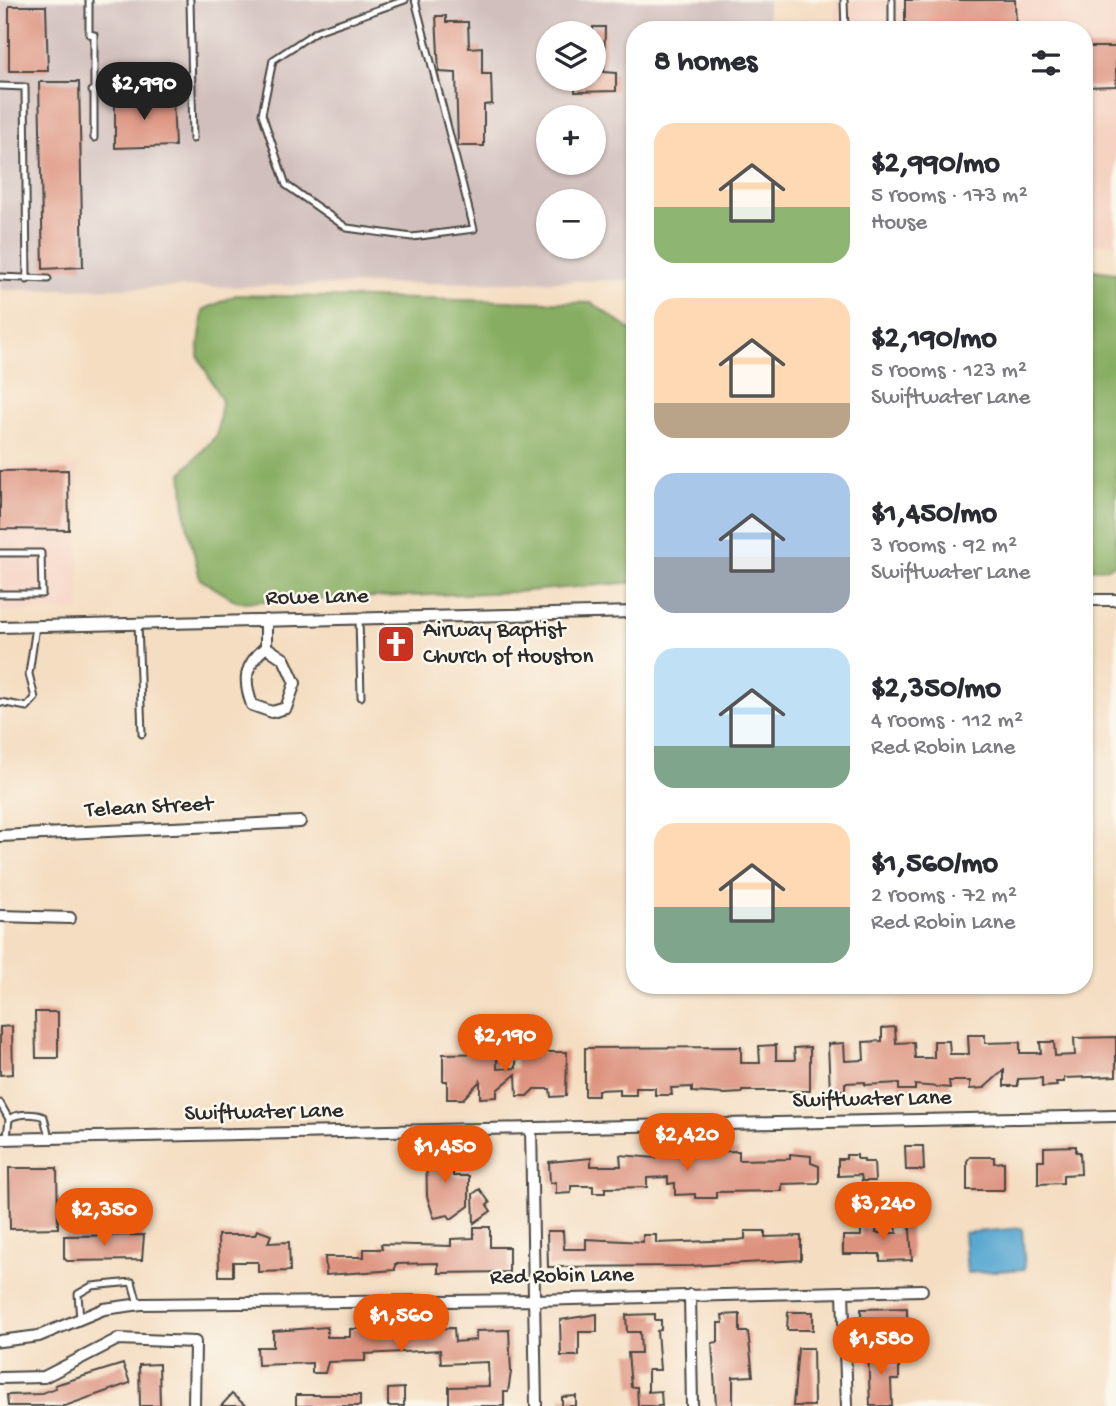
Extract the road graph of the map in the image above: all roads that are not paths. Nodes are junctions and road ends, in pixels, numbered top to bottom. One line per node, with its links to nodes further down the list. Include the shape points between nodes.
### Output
1 (89, 0): 11 (lane, via 89,34 94,35)
2 (190, 0): 10 (lane)
3 (405, 0): 4 (lane, via 317,31 273,60 262,114 286,185 347,228 412,237 474,229)
4 (415, 0)
5 (844, 0): 7 (lane)
6 (892, 0): 8 (lane)
7 (845, 21)
8 (892, 21)
9 (0, 86): 18 (lane, via 25,87)
10 (192, 90): 12 (lane); 15 (lane)
11 (92, 91): 13 (lane); 14 (lane)
12 (153, 91)
13 (135, 92)
14 (94, 138)
15 (193, 139)
16 (0, 278): 18 (lane)
17 (48, 279): 18 (lane)
18 (27, 280)
19 (0, 553): 20 (lane, via 41,552 42,594)
20 (0, 594)
21 (1093, 600): 22 (street)
22 (1116, 600)
23 (626, 612): 24 (street, Rowe Lane)
24 (359, 618): 25 (street, Rowe Lane); 30 (lane)
25 (266, 620): 26 (street, Rowe Lane); 29 (street)
26 (138, 623): 27 (street, Rowe Lane); 32 (lane)
27 (36, 626): 28 (street, Rowe Lane); 31 (lane, via 30,674 35,698 27,707)
28 (0, 627)
29 (266, 647): 29 (street, via 253,657 244,684 252,705 272,712 286,708 295,683 284,659)
30 (361, 697)
31 (0, 702)
32 (142, 734)
33 (300, 822): 34 (street, Telean Street)
34 (0, 836)
35 (0, 916): 36 (street)
36 (71, 918)
37 (0, 1103): 39 (lane)
38 (1116, 1116): 40 (street, Swiftwater Lane)
39 (9, 1119): 41 (lane, via 44,1117); 42 (lane)
40 (531, 1128): 41 (street, Swiftwater Lane); 46 (street)
41 (49, 1138): 42 (street, Swiftwater Lane)
42 (3, 1139)
43 (922, 1290): 44 (street, Red Robin Lane)
44 (843, 1293): 45 (street, Red Robin Lane); 54 (street)
45 (691, 1295): 46 (street, Red Robin Lane); 53 (street)
46 (534, 1300): 47 (street, Red Robin Lane); 52 (street)
47 (138, 1305): 48 (street, Red Robin Lane); 48 (lane, via 132,1282 92,1286 78,1294)
48 (80, 1319): 49 (street, Red Robin Lane, via 39,1336)
49 (0, 1341)
50 (0, 1378): 51 (street, via 44,1377 118,1339 195,1342)
51 (194, 1406)
52 (536, 1406)
53 (692, 1406)
54 (847, 1406)

